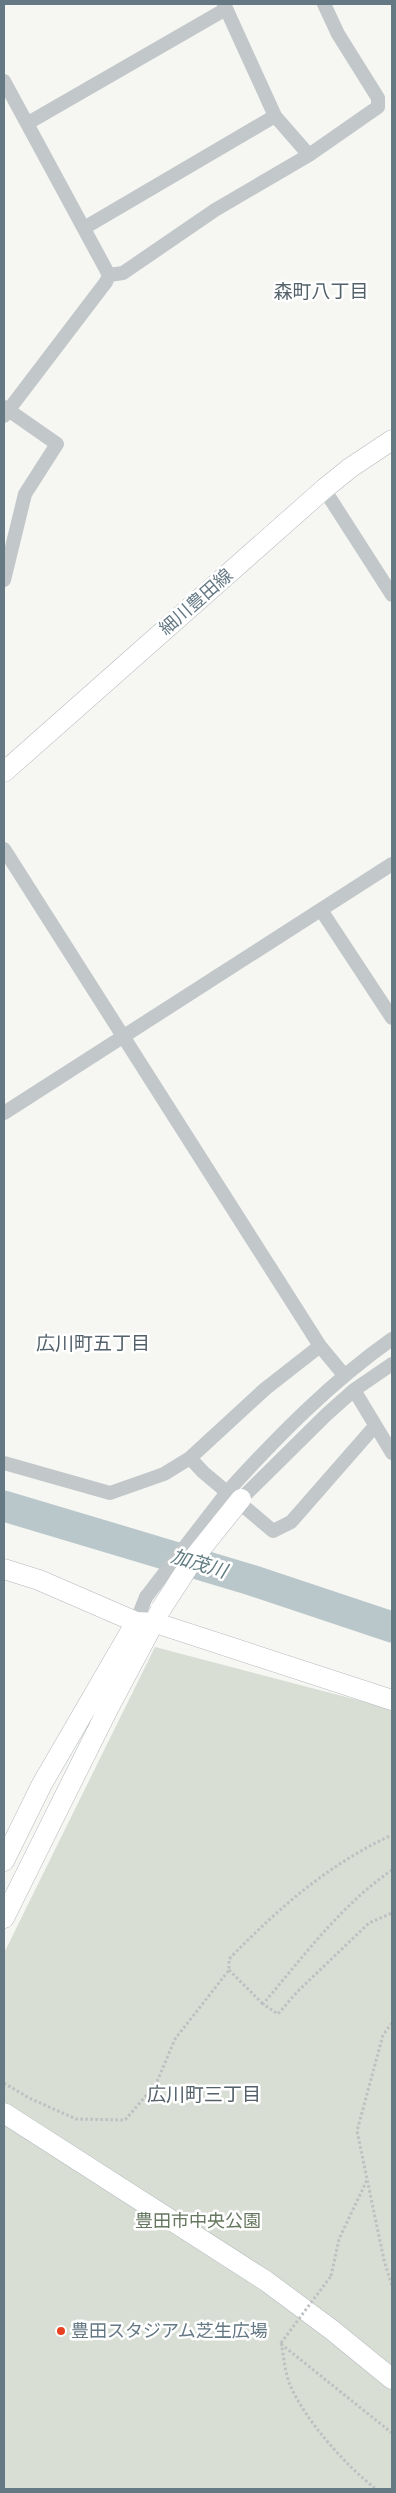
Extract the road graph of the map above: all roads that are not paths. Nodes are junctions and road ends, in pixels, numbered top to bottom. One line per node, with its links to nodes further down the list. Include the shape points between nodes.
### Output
1 (324, 4): 6 (street, via 338,34 378,98 378,107)
2 (225, 6): 4 (street); 5 (street)
3 (4, 81): 5 (street)
4 (276, 116): 6 (street); 7 (street)
5 (28, 123): 7 (street)
6 (310, 155): 8 (street, via 215,210 123,273)
7 (84, 228): 8 (street)
8 (109, 275): 9 (street)
9 (5, 411): 12 (street, via 57,444 26,494)
10 (392, 440): 11 (street, 細川豊田線)
11 (324, 489): 13 (street); 14 (street, 細川豊田線)
12 (4, 580)
13 (392, 595)
14 (4, 772)
15 (4, 849): 19 (street)
16 (392, 864): 17 (street)
17 (321, 910): 18 (street); 19 (street)
18 (392, 1018)
19 (124, 1038): 20 (street); 22 (street)
20 (4, 1113)
21 (392, 1339): 24 (street)
22 (320, 1346): 24 (street); 28 (street, via 265,1389)
23 (392, 1364): 25 (street)
24 (344, 1375): 30 (street, via 258,1458)
25 (354, 1390): 26 (street); 30 (street)
26 (375, 1426): 27 (street); 28 (street, via 291,1522 273,1531)
27 (392, 1453)
28 (190, 1458): 29 (street, via 164,1474 110,1493)
29 (4, 1463)
30 (234, 1495): 32 (street, bridge, via 196,1556)
31 (4, 1569): 32 (street)
32 (150, 1613): 33 (street); 34 (street, via 42,1784); 35 (street, via 108,1707)
33 (392, 1700)
34 (4, 1860)
35 (4, 1918)
36 (4, 2113): 37 (street, via 266,2281)
37 (392, 2379)

